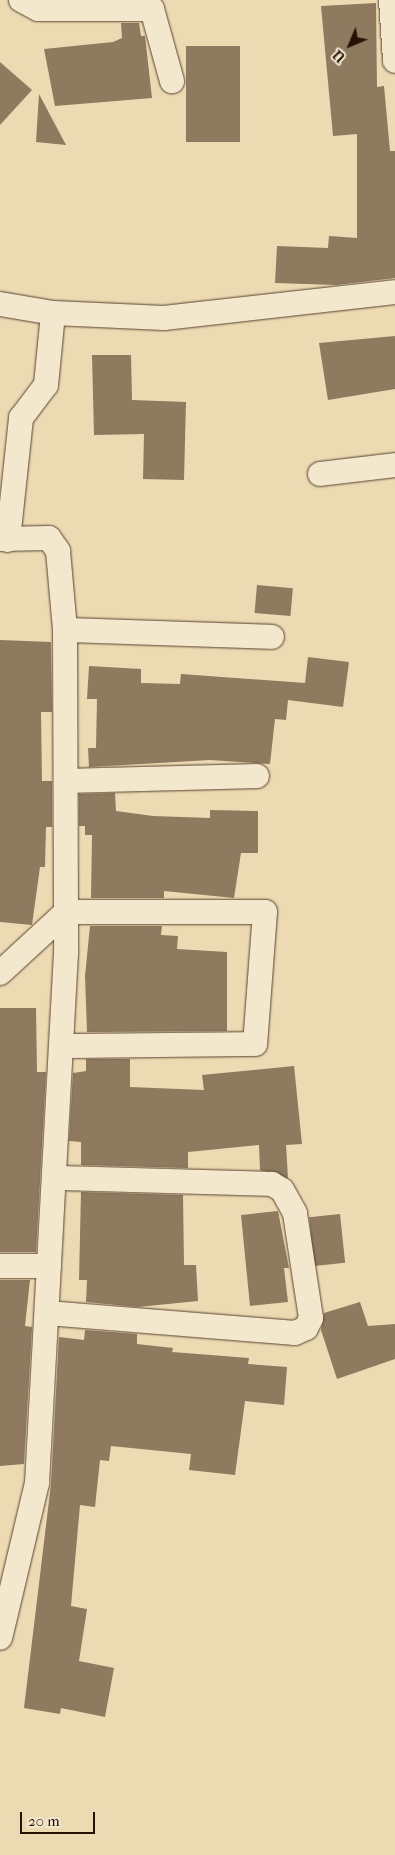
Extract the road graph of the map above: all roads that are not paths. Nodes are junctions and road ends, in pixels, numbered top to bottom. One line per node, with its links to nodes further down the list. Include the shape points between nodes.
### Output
1 (21, 0): 3 (street, via 38,9)
2 (391, 0): 4 (street)
3 (105, 4): 5 (street, via 148,7 156,12)
4 (395, 61)
5 (172, 81)
6 (395, 292): 8 (street, via 164,318)
7 (0, 304): 8 (street)
8 (53, 313): 11 (street, via 46,385 21,418)
9 (395, 465): 10 (street)
10 (320, 474)
11 (4, 539): 12 (street, via 49,538 58,551)
12 (65, 630): 13 (street); 15 (street)
13 (272, 637)
14 (257, 776): 15 (street)
15 (66, 781): 16 (street)
16 (66, 912): 17 (street); 18 (street); 18 (street, via 265,912 255,1044)
17 (0, 973)
18 (61, 1046): 19 (street)
19 (54, 1178): 21 (street); 22 (street, via 272,1184 282,1190 295,1213 311,1318 306,1328 295,1333)
20 (0, 1266): 21 (street)
21 (49, 1266): 22 (street)
22 (46, 1313): 23 (street, via 37,1483)
23 (0, 1638)

